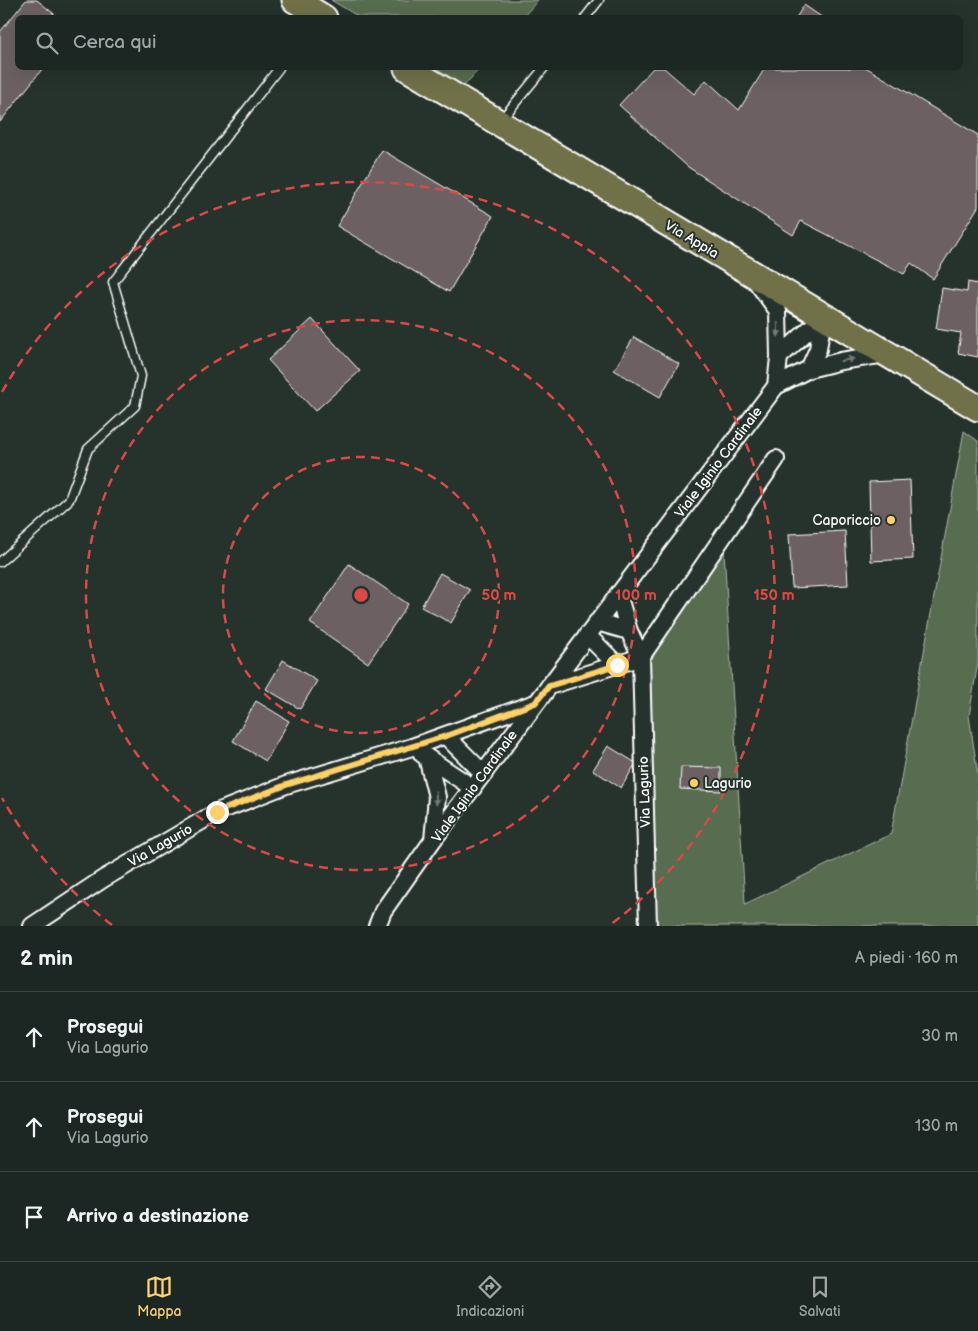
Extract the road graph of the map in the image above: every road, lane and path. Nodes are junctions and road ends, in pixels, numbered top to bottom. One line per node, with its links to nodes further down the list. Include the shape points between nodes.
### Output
1 (295, 0): 3 (main road)
2 (599, 0): 4 (lane)
3 (318, 15)
4 (587, 15)
5 (277, 70): 17 (lane, via 113,282 141,376 136,406 88,449 69,500)
6 (410, 70): 8 (main road, Via Appia)
7 (542, 70): 8 (lane)
8 (499, 123): 9 (main road, Via Appia)
9 (753, 276): 10 (main road, Via Appia); 12 (street, one-way to 12, via 778,311)
10 (823, 317): 11 (main road, Via Appia); 12 (street); 13 (street, via 818,349)
11 (885, 354): 13 (street, one-way to 11); 15 (main road, Via Appia)
12 (779, 357): 14 (street)
13 (809, 369): 14 (street)
14 (776, 386): 18 (street, Viale Iginio Cardinale)
15 (978, 408)
16 (776, 460): 22 (street)
17 (0, 562)
18 (618, 594): 19 (street, Viale Iginio Cardinale); 20 (street, Via Lagurio)
19 (597, 622): 20 (street); 21 (street, Viale Iginio Cardinale)
20 (629, 631): 22 (street, Via Lagurio)
21 (587, 635): 23 (street); 24 (street, Viale Iginio Cardinale)
22 (641, 657): 23 (street); 34 (street, Via Lagurio)
23 (617, 665): 24 (street)
24 (549, 686): 25 (street, Viale Iginio Cardinale)
25 (535, 703): 26 (street, Via Lagurio); 29 (street, Viale Iginio Cardinale)
26 (446, 736): 27 (street, Via Lagurio); 29 (street)
27 (412, 747): 28 (street); 32 (street, Via Lagurio, via 286,785 217,812 103,879)
28 (427, 757): 30 (street); 31 (street, one-way to 31, via 437,797)
29 (484, 774): 30 (street, Viale Iginio Cardinale)
30 (473, 788): 31 (street, Viale Iginio Cardinale)
31 (433, 840): 33 (street, Viale Iginio Cardinale, via 384,911)
32 (32, 926)
33 (378, 926)
34 (648, 926)

